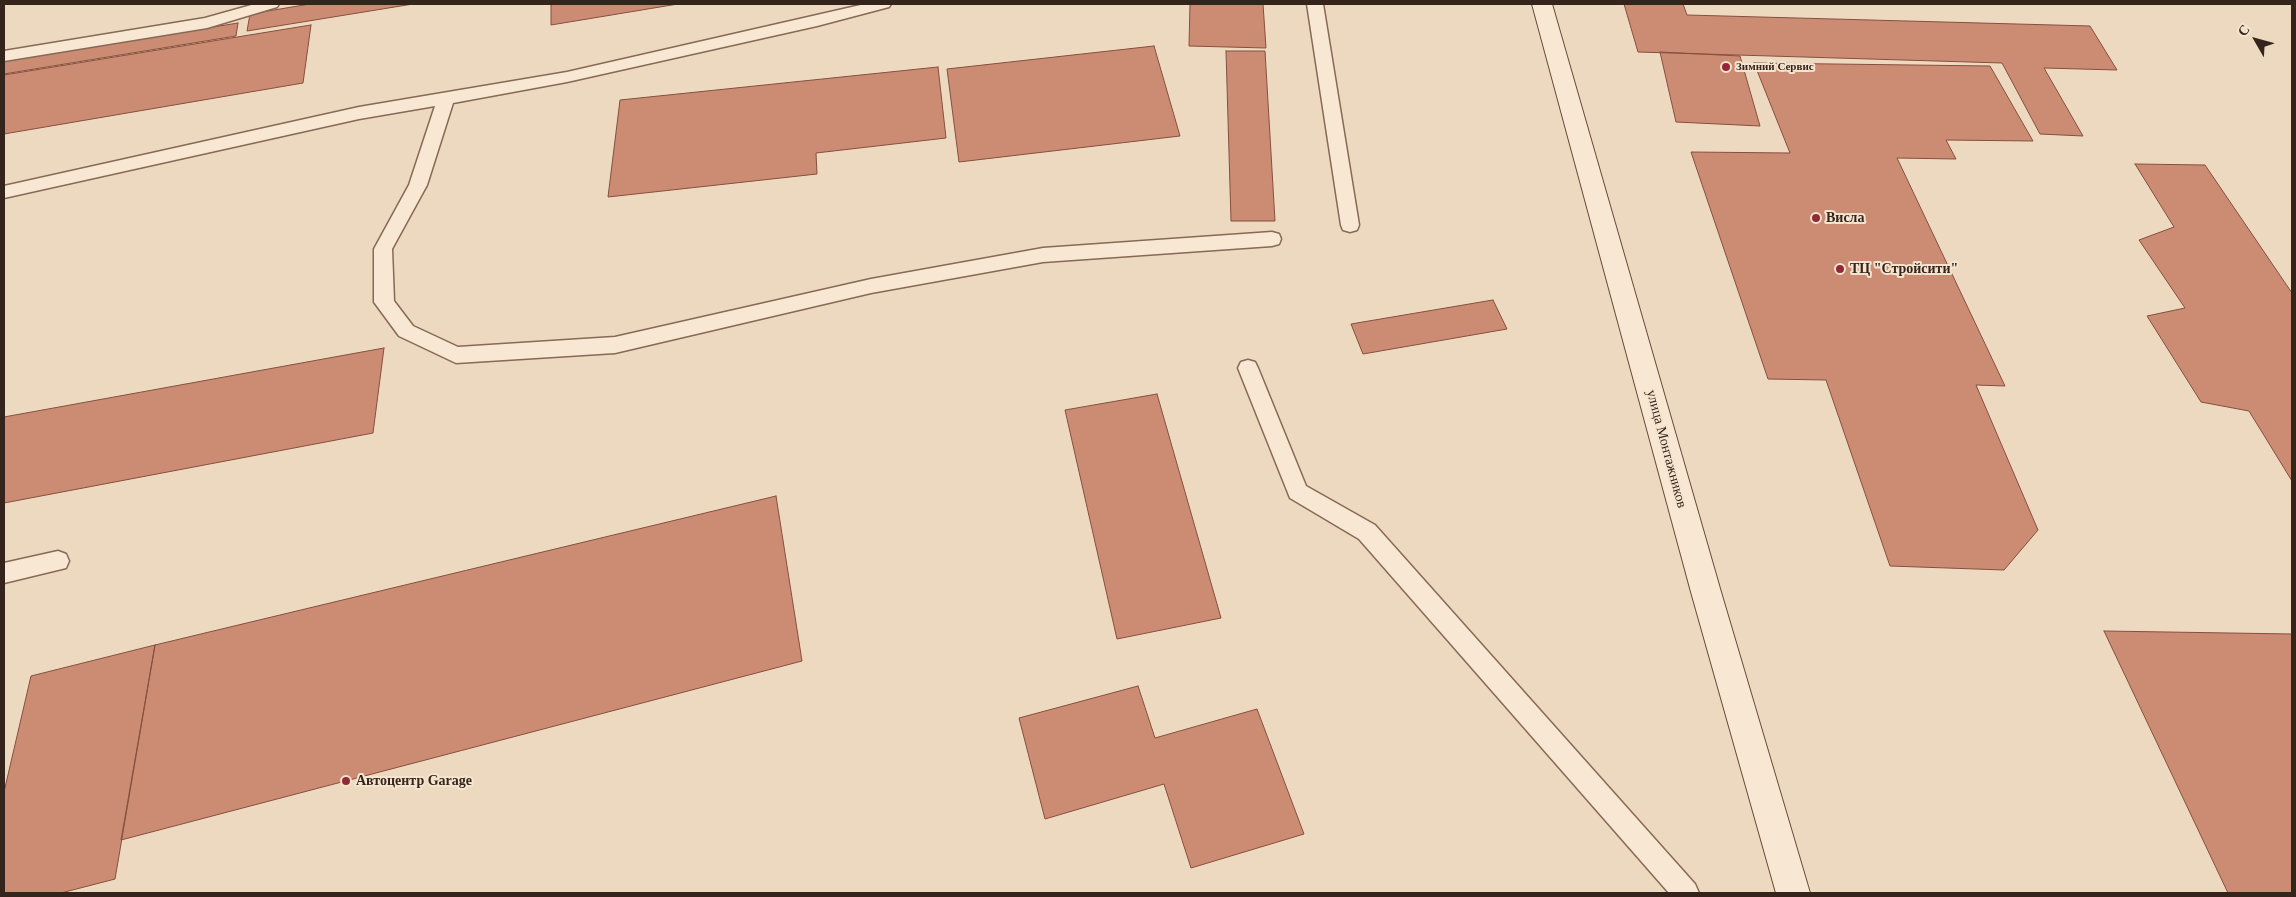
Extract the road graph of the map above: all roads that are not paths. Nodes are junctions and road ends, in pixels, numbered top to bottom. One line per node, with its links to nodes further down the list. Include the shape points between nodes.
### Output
1 (271, 4): 5 (lane, via 207,23)
2 (883, 4): 6 (lane, via 567,77)
3 (1315, 4): 8 (lane)
4 (1542, 4): 14 (main road, улица Монтажников)
5 (4, 56)
6 (446, 99): 7 (lane, via 359,113); 9 (lane, via 418,185 383,249 384,302 406,331 456,355 615,345 871,286 1043,255)
7 (4, 192)
8 (1350, 225)
9 (1272, 239)
10 (1248, 368): 13 (lane, via 1298,492 1367,532)
11 (58, 561): 12 (lane)
12 (4, 573)
13 (1686, 893)
14 (1793, 893)

